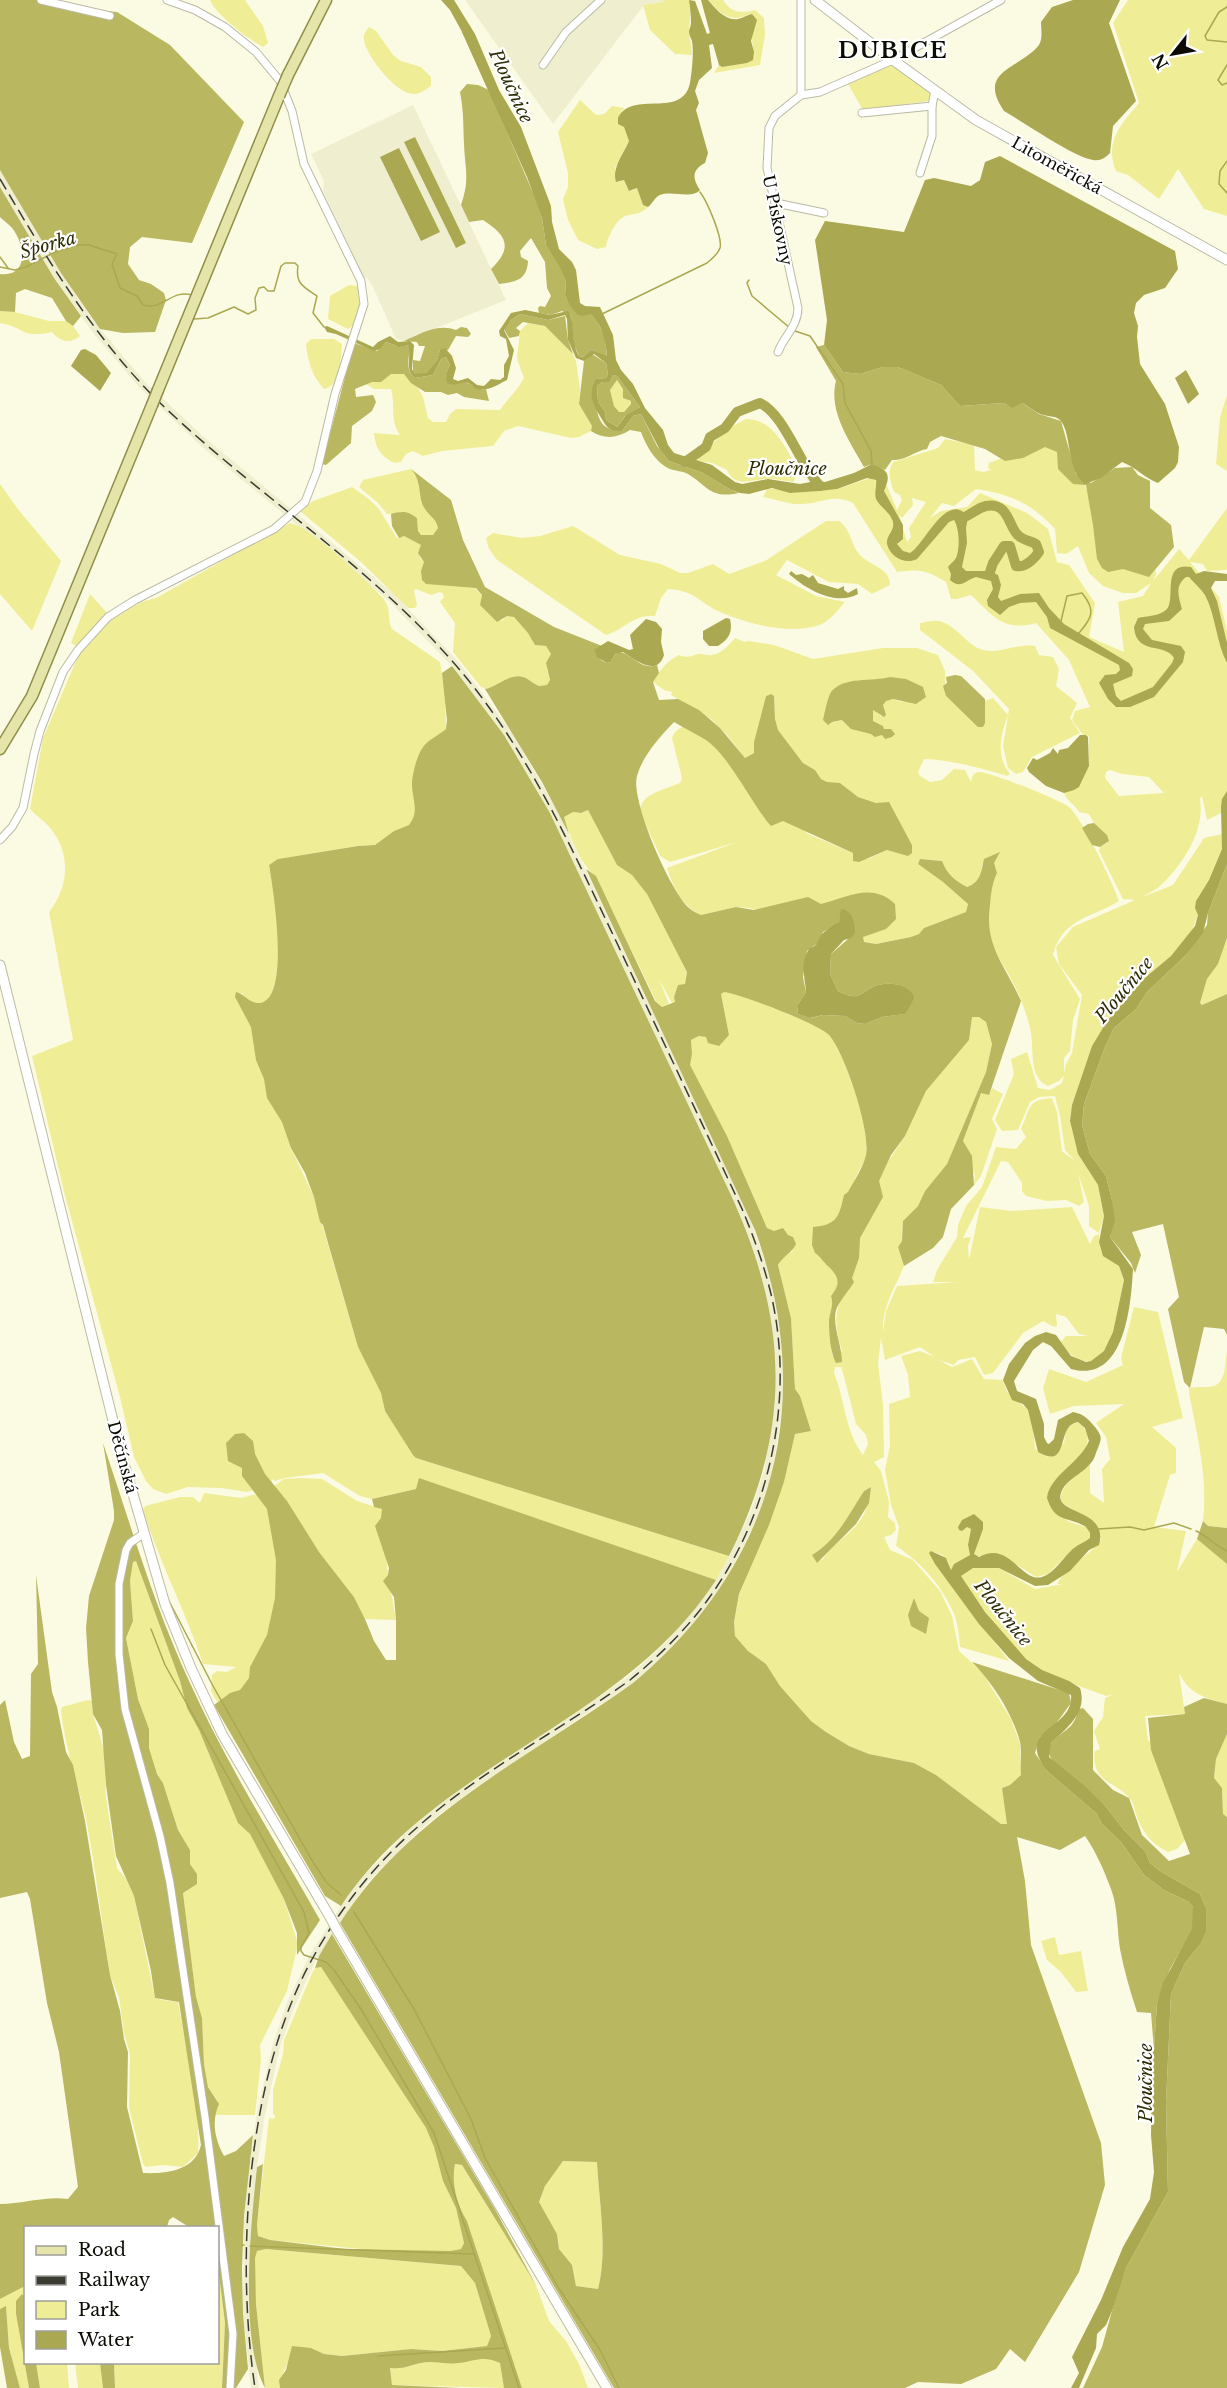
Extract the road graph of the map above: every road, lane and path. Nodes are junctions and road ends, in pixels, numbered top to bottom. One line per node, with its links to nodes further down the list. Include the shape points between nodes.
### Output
1 (41, 0): 8 (street)
2 (167, 0): 21 (street, via 209,17 245,42 280,81 288,97 304,164 361,281 364,304 334,394 306,502 274,529 135,600 108,618 78,650 63,672 40,730 23,808)
3 (326, 0): 20 (main road, bridge, via 279,96 32,696)
4 (601, 0): 10 (street, via 566,32)
5 (801, 0): 12 (street)
6 (815, 0): 9 (main road, Litoměřická)
7 (1001, 0): 9 (street)
8 (110, 16)
9 (893, 60): 11 (main road, Litoměřická); 12 (street, via 820,92)
10 (543, 64)
11 (935, 91): 13 (street); 18 (main road, Litoměřická, via 976,120)
12 (801, 95): 16 (street, U Pískovny, via 776,116 769,128 767,168)
13 (932, 106): 14 (street); 15 (street, via 932,136)
14 (862, 113)
15 (920, 173)
16 (776, 203): 17 (street); 19 (street, U Pískovny, via 798,308 797,321)
17 (824, 213)
18 (1227, 260)
19 (778, 352)
20 (0, 749)
21 (0, 840)
22 (0, 965): 23 (main road, Děčínská)
23 (143, 1534): 24 (street, via 126,1550 119,1584 119,1654 125,1710 170,1883 233,2334); 25 (main road, Děčínská, bridge, via 165,1604 233,1753)
24 (230, 2388)
25 (607, 2388)

